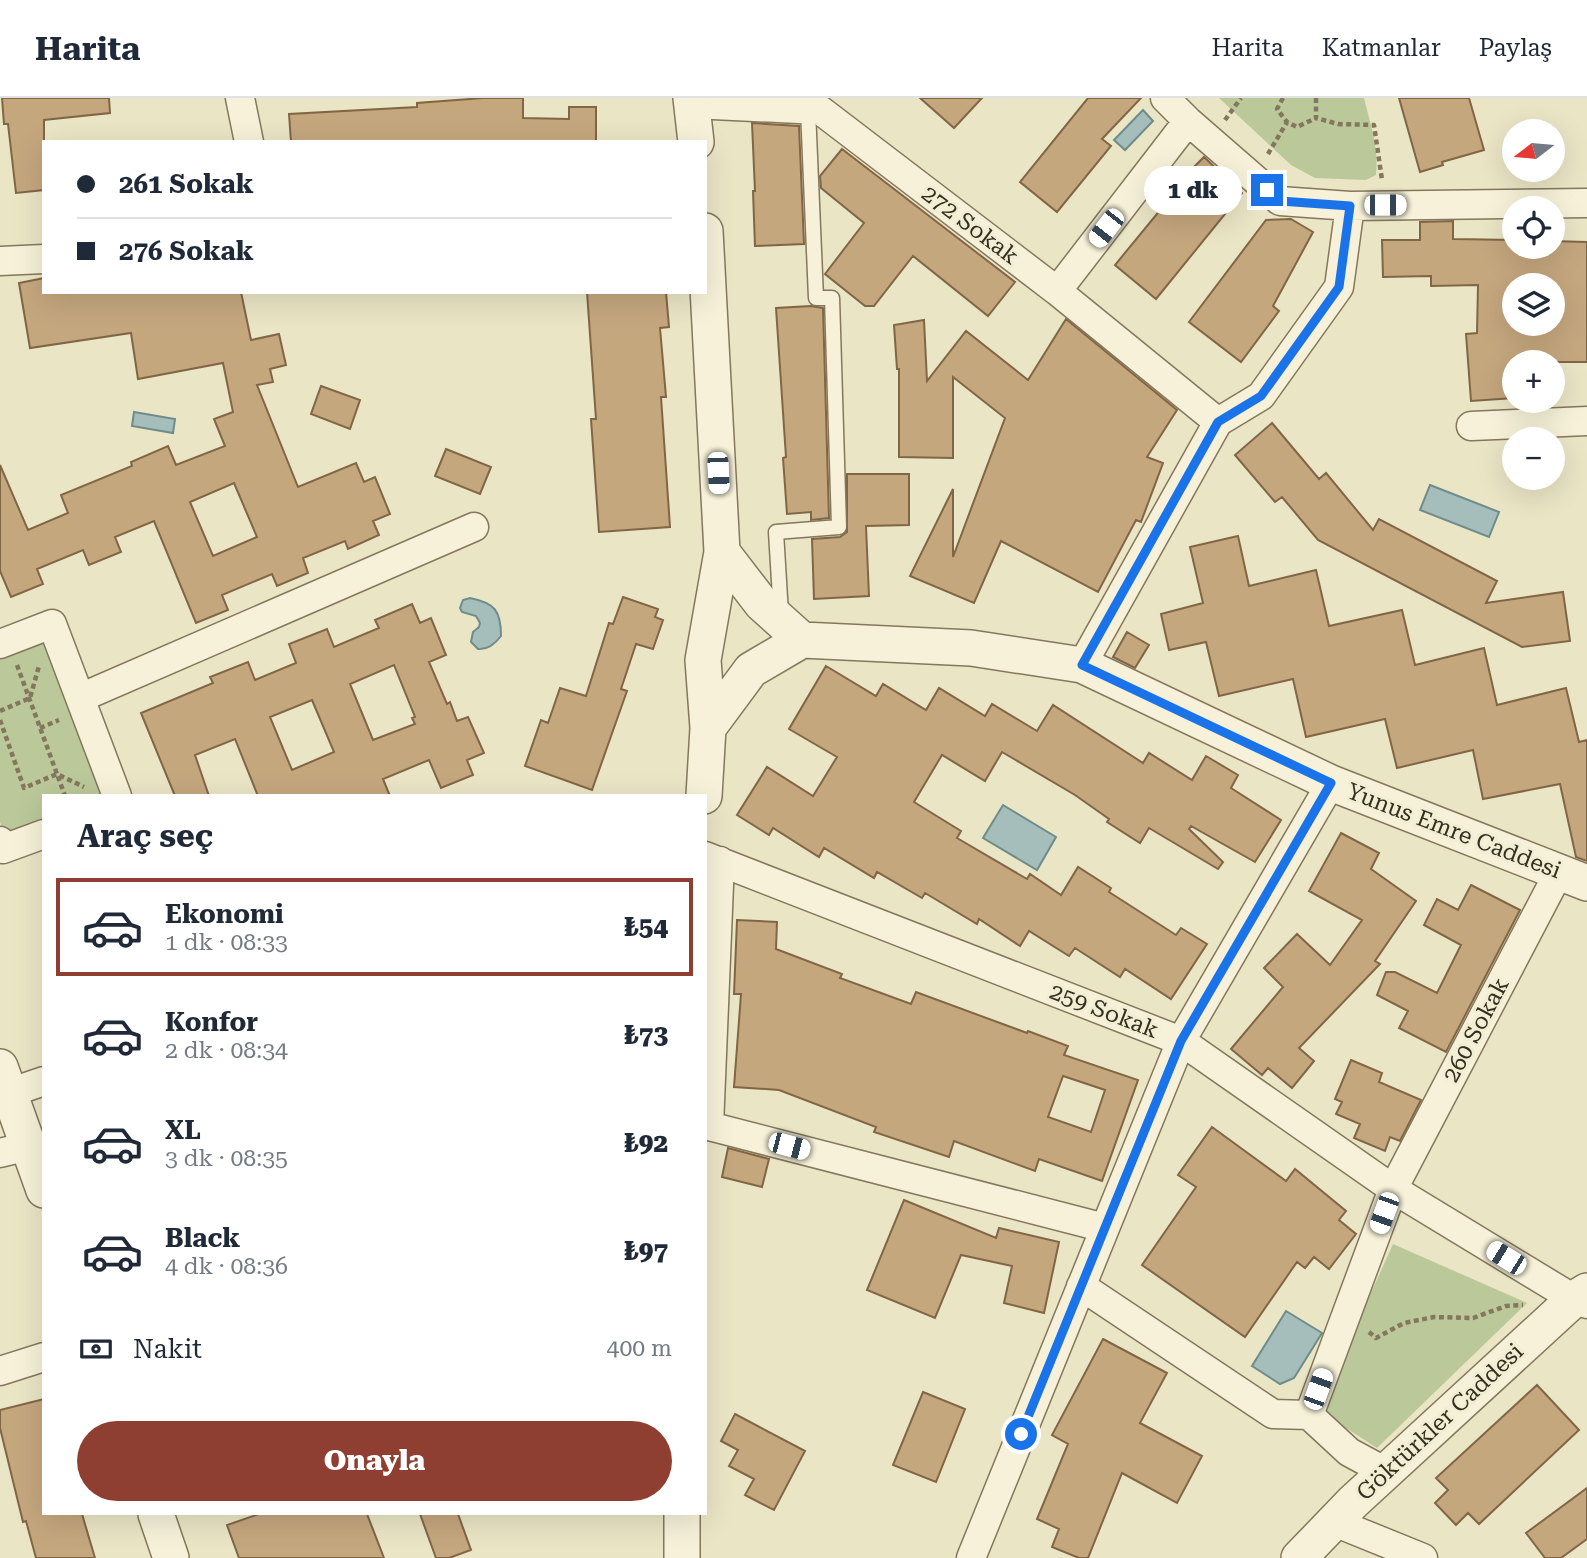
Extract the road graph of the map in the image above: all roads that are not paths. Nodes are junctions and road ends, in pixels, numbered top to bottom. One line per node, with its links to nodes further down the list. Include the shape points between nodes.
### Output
1 (240, 98): 6 (street)
2 (1165, 98): 5 (street)
3 (692, 101): 4 (street, 272 Sokak); 7 (street)
4 (808, 110): 13 (street, 272 Sokak, via 820,110); 19 (lane, via 816,298 832,298 839,527 776,532)
5 (1188, 121): 9 (street, via 1280,201); 13 (street)
6 (249, 140)
7 (696, 140)
8 (1587, 203): 9 (street)
9 (1350, 206): 15 (street, via 1339,287 1261,396)
10 (707, 257): 18 (street)
11 (42, 259): 12 (street)
12 (0, 261)
13 (1057, 291): 15 (street, 272 Sokak)
14 (1587, 421): 16 (street)
15 (1218, 422): 21 (street)
16 (1471, 426)
17 (474, 527): 22 (street)
18 (722, 552): 19 (street, via 762,604); 23 (street, via 703,660)
19 (792, 631): 21 (street, Yunus Emre Caddesi, via 971,648); 23 (street, via 751,670)
20 (4, 642): 22 (street, via 52,624)
21 (1082, 665): 24 (street, Yunus Emre Caddesi)
22 (80, 698): 25 (street)
23 (708, 728): 26 (street)
24 (1331, 783): 30 (street, Yunus Emre Caddesi); 31 (street)
25 (105, 793)
26 (704, 794)
27 (42, 835): 28 (street, via 3,849)
28 (0, 841)
29 (713, 858): 31 (street, 259 Sokak); 37 (street, via 709,1126)
30 (1573, 878): 36 (street, 260 Sokak)
31 (1181, 1041): 36 (street, 259 Sokak); 37 (street)
32 (5, 1080): 33 (street); 34 (street)
33 (42, 1081)
34 (14, 1150): 35 (street)
35 (42, 1187)
36 (1393, 1189): 39 (street, 259 Sokak); 42 (street, 260 Sokak)
37 (1105, 1228): 38 (street)
38 (1082, 1286): 42 (street, via 1273,1414); 49 (street)
39 (1583, 1298): 43 (street, Göktürkler Caddesi)
40 (42, 1358): 41 (street)
41 (0, 1371)
42 (1309, 1415): 43 (street, via 1349,1452)
43 (1386, 1472): 46 (street, Göktürkler Caddesi)
44 (156, 1515): 47 (street)
45 (681, 1515): 48 (street)
46 (1334, 1522): 50 (street, Göktürkler Caddesi); 51 (street)
47 (171, 1558)
48 (682, 1558)
49 (971, 1558)
50 (1299, 1558)
51 (1423, 1558)

